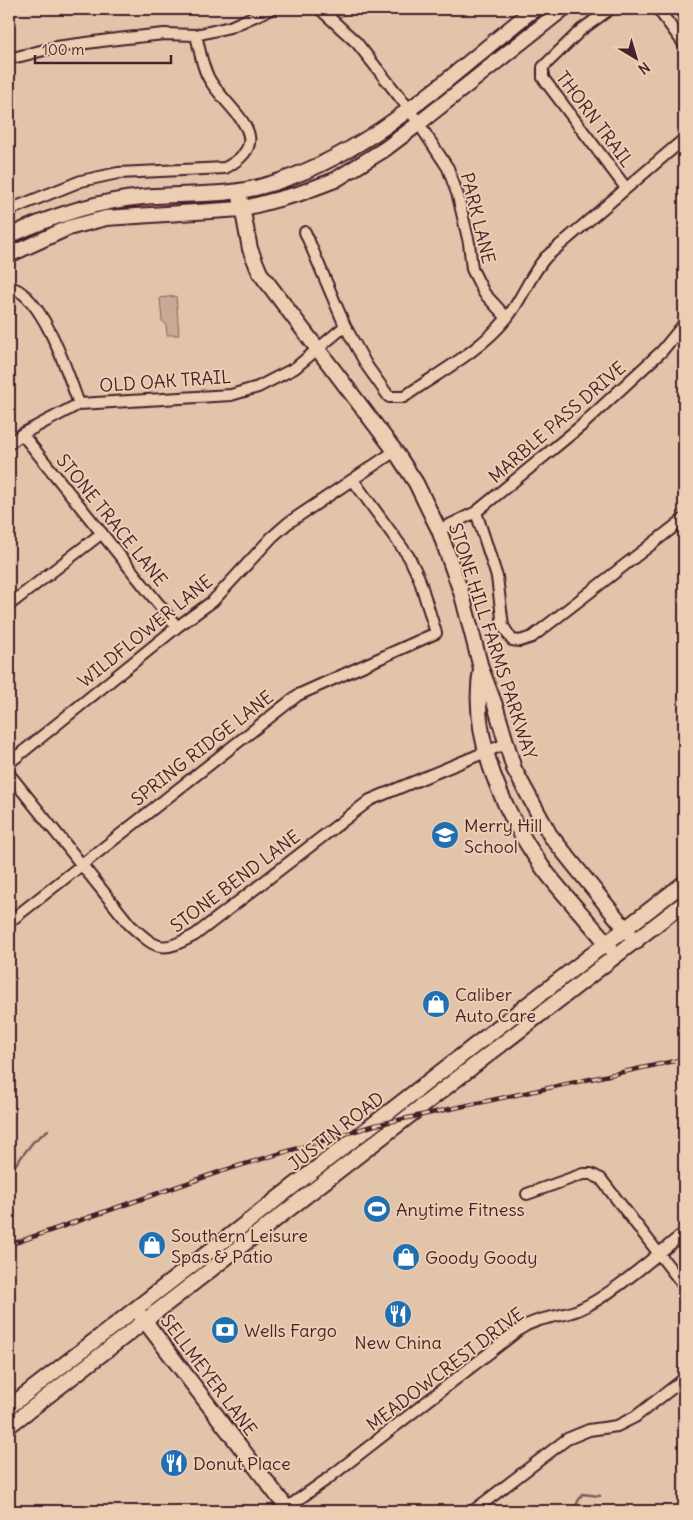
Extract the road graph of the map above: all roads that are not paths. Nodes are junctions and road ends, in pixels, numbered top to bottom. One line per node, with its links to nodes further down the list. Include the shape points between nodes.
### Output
1 (271, 9): 7 (street, via 230,28)
2 (320, 9): 10 (street, PARK LANE, via 357,43)
3 (534, 9): 10 (main road)
4 (563, 9): 11 (main road)
5 (610, 9): 13 (street, THORN TRAIL, via 581,30 543,67 543,78)
6 (658, 9): 8 (street)
7 (196, 35): 9 (street, via 117,38 56,47); 16 (street, via 211,82 241,116 250,136 247,152 237,162 225,168 118,173 81,181)
8 (684, 44)
9 (9, 59)
10 (409, 109): 11 (street, PARK LANE); 14 (main road, via 367,140 327,162 282,180)
11 (418, 124): 15 (main road, via 335,180); 21 (street, PARK LANE, via 448,168 460,205 472,269 484,293)
12 (684, 139): 13 (street)
13 (626, 188): 21 (street, via 535,270)
14 (239, 191): 15 (main road, STONE HILL FARMS PARKWAY); 18 (main road, via 111,201 47,218)
15 (241, 209): 19 (main road, via 106,218 68,228); 24 (main road, STONE HILL FARMS PARKWAY, via 250,249 260,273)
16 (9, 210)
17 (305, 232): 23 (street)
18 (9, 236)
19 (9, 255)
20 (9, 290): 25 (street, via 19,290 27,297 54,338)
21 (507, 318): 23 (street, via 461,358 398,398 389,397)
22 (684, 324): 30 (street, MARBLE PASS DRIVE, via 623,389)
23 (345, 326): 24 (street, OLD OAK TRAIL)
24 (317, 350): 25 (street, OLD OAK TRAIL, via 281,376 231,395); 28 (main road, STONE HILL FARMS PARKWAY)
25 (79, 404): 26 (street, OLD OAK TRAIL)
26 (22, 434): 27 (street, OLD OAK TRAIL); 33 (street, STONE TRACE LANE)
27 (9, 444)
28 (395, 451): 29 (street, WILDFLOWER LANE); 32 (main road, STONE HILL FARMS PARKWAY, via 416,483)
29 (353, 480): 35 (street, WILDFLOWER LANE, via 283,528 213,601); 43 (street, SPRING RIDGE LANE, via 409,557 436,633 298,695)
30 (476, 512): 31 (street, via 497,577 503,626 512,640 520,641 532,637); 32 (street, MARBLE PASS DRIVE)
31 (684, 519)
32 (439, 530): 36 (main road, STONE HILL FARMS PARKWAY, via 462,596)
33 (102, 533): 34 (street); 35 (street, STONE TRACE LANE)
34 (9, 605)
35 (177, 627): 39 (street, WILDFLOWER LANE)
36 (481, 668): 37 (main road, STONE HILL FARMS PARKWAY); 38 (main road, via 476,693)
37 (505, 744): 38 (street, STONE BEND LANE); 41 (main road, STONE HILL FARMS PARKWAY, via 514,769)
38 (485, 752): 42 (main road, via 519,830); 43 (street, STONE BEND LANE, via 370,800 195,935 173,946 164,948 152,944 130,925)
39 (9, 763)
40 (9, 774): 43 (street, STONE BEND LANE)
41 (550, 835): 42 (main road); 47 (main road, STONE HILL FARMS PARKWAY)
42 (532, 850): 49 (main road)
43 (80, 865): 46 (street, SPRING RIDGE LANE)
44 (684, 883): 47 (main road, JUSTIN ROAD)
45 (684, 903): 48 (main road, JUSTIN ROAD)
46 (9, 922)
47 (626, 929): 48 (main road, STONE HILL FARMS PARKWAY); 49 (main road, JUSTIN ROAD)
48 (636, 942): 50 (main road, JUSTIN ROAD)
49 (607, 944): 50 (main road); 55 (main road, JUSTIN ROAD)
50 (617, 957): 56 (main road, JUSTIN ROAD)
51 (527, 1194): 53 (street, via 591,1174 601,1179)
52 (684, 1233): 53 (street, MEADOWCREST DRIVE)
53 (659, 1253): 54 (street); 61 (street, MEADOWCREST DRIVE, via 579,1309 533,1321 520,1329)
54 (684, 1286)
55 (136, 1309): 56 (main road, SELLMEYER LANE); 57 (main road, JUSTIN ROAD)
56 (146, 1322): 60 (main road, JUSTIN ROAD); 61 (main road, SELLMEYER LANE)
57 (56, 1371): 59 (main road, JUSTIN ROAD); 60 (main road, via 55,1380)
58 (684, 1379): 62 (street, via 636,1417 567,1439)
59 (9, 1407)
60 (11, 1424)
61 (286, 1510)
62 (473, 1511)

